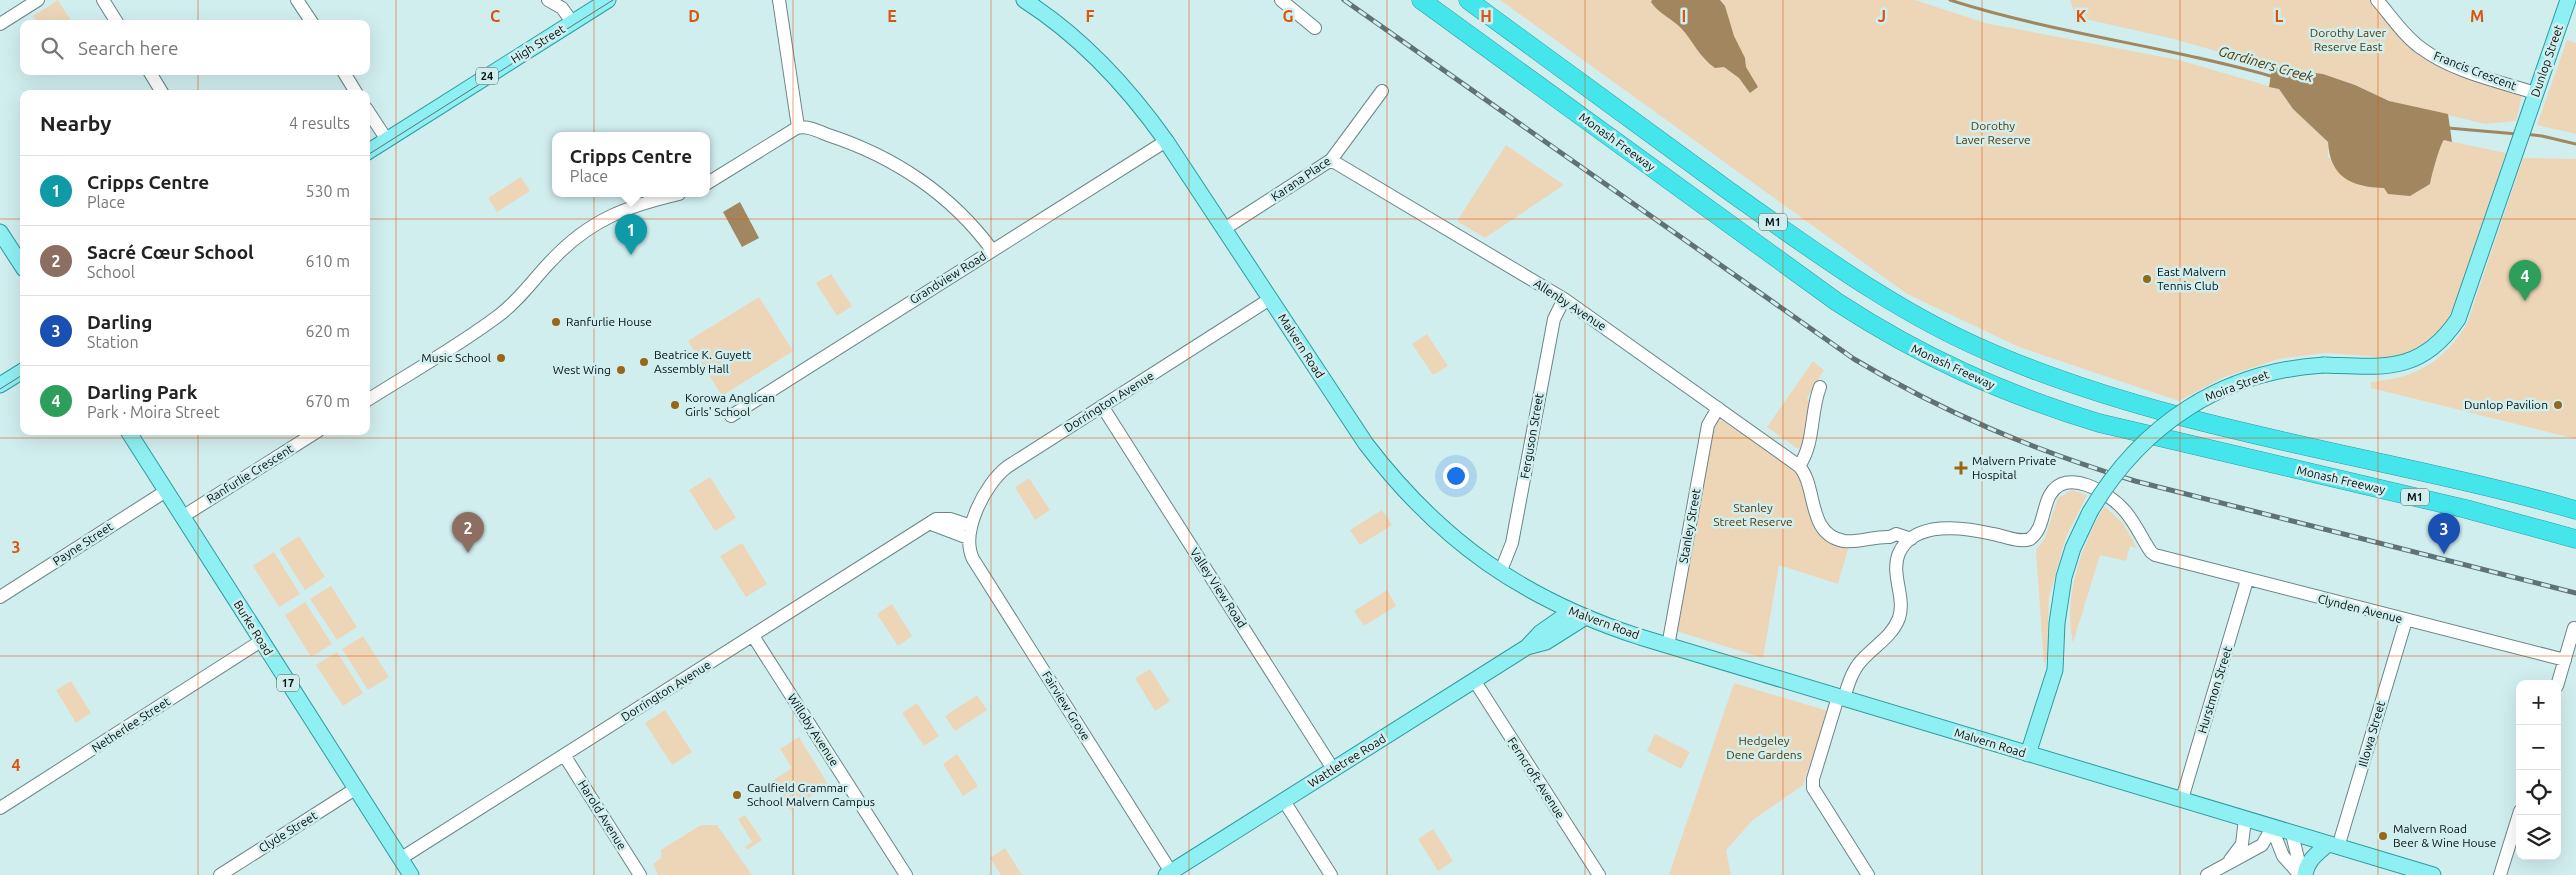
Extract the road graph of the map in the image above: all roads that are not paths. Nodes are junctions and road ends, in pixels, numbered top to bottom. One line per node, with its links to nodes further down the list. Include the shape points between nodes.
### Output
1 (38, 0): 16 (street)
2 (103, 0): 13 (street)
3 (298, 0): 14 (street)
4 (548, 0): 15 (street, via 562,8)
5 (608, 0): 15 (main road, High Street / 24)
6 (779, 0): 26 (street)
7 (1024, 0): 28 (main road, Malvern Road, via 1072,35 1109,69 1140,104)
8 (1281, 0): 17 (street)
9 (1421, 0): 55 (highway, Monash Freeway / M1, via 1837,302 1910,347 1964,374 2041,405 2099,423 2466,509)
10 (1468, 0): 50 (highway, M1, via 1803,244 1894,303 1975,346 2054,378 2169,412 2475,483)
11 (2377, 0): 23 (street, Francis Crescent, via 2412,41 2433,56)
12 (2568, 0): 23 (main road, Dunlop Street)
13 (116, 20)
14 (310, 20)
15 (572, 22): 27 (main road, High Street / 24)
16 (0, 24)
17 (1315, 28)
18 (151, 75): 20 (street)
19 (345, 75): 21 (street)
20 (161, 90)
21 (355, 90)
22 (1382, 91): 30 (street, Karana Place)
23 (2536, 94): 25 (main road, Dunlop Street)
24 (370, 114): 27 (street)
25 (2526, 121): 70 (main road, Moira Street, bridge, via 2458,319 2430,351 2393,366 2324,365 2293,368 2252,378 2183,410 2137,447 2112,477 2090,512 2064,577 2057,623 2055,670)
26 (798, 127): 31 (street); 35 (street, via 849,142 904,168 955,208)
27 (387, 140): 29 (main road, High Street / 24)
28 (1166, 141): 33 (main road, Malvern Road); 35 (street, Grandview Road)
29 (370, 151)
30 (1331, 160): 33 (street, Karana Place); 38 (street, Allenby Avenue)
31 (710, 182)
32 (668, 197): 42 (street, via 625,208 594,225 554,258 499,316)
33 (1224, 229): 37 (main road, Malvern Road)
34 (0, 232): 36 (main road)
35 (992, 250): 45 (street, Grandview Road)
36 (20, 263)
37 (1270, 299): 43 (street, Dorrington Avenue); 57 (main road, Malvern Road, via 1389,474 1439,526)
38 (1564, 299): 44 (street, Allenby Avenue); 57 (street, Ferguson Street, via 1554,319 1511,548)
39 (20, 373): 40 (main road)
40 (0, 386)
41 (1820, 387): 48 (street, via 1807,451)
42 (370, 398)
43 (1102, 406): 52 (street, Dorrington Avenue, via 998,474 988,488); 72 (street, Valley View Road)
44 (1718, 408): 48 (street, Allenby Avenue); 65 (street, Stanley Street, via 1708,425)
45 (731, 416)
46 (131, 435): 49 (main road, Burke Road / 17)
47 (312, 435): 51 (street, Ranfurlie Crescent)
48 (1799, 466): 53 (street, Allenby Avenue, via 1806,476 1818,521 1830,535 1846,541)
49 (166, 491): 51 (main road, Burke Road / 17); 59 (street, Payne Street)
50 (2576, 510)
51 (182, 517): 64 (main road, Burke Road / 17)
52 (970, 532): 63 (street, Dorrington Avenue, via 931,524); 84 (street, Fairview Grove, via 973,559)
53 (1890, 537): 54 (street, Allenby Avenue, via 1896,534); 56 (street)
54 (1911, 539): 56 (street); 58 (street, Clynden Avenue, via 1926,531 1960,528 2030,540 2037,532 2052,491 2062,483 2073,481 2090,487 2123,508 2156,555)
55 (2576, 539)
56 (1899, 554): 69 (street, via 1896,567 1899,617 1888,635 1856,667)
57 (1500, 573): 60 (main road, Malvern Road)
58 (2247, 580): 61 (street, Clynden Avenue); 74 (street, Hurstmon Street)
59 (0, 597)
60 (1577, 615): 65 (main road, Malvern Road); 67 (main road, Wattletree Road, via 1540,633 1527,647)
61 (2406, 620): 66 (street, Clynden Avenue); 81 (street, Illowa Street)
62 (2574, 628): 66 (street)
63 (753, 636): 71 (street, Dorrington Avenue); 88 (street, Willoby Avenue)
64 (261, 641): 73 (main road, Burke Road / 17); 76 (street, Netherlee Street)
65 (1668, 646): 69 (main road, Malvern Road)
66 (2565, 660): 68 (street)
67 (1474, 680): 72 (main road, Wattletree Road); 90 (street, Ferncroft Avenue)
68 (2559, 680)
69 (1841, 698): 70 (main road, Malvern Road); 91 (street, via 1813,779 1813,788)
70 (2028, 754): 74 (main road, Malvern Road)
71 (564, 755): 82 (street, Dorrington Avenue); 87 (street, Harold Avenue)
72 (1333, 769): 75 (main road, Wattletree Road)
73 (356, 789): 82 (main road, Burke Road / 17); 85 (street, Clyde Street)
74 (2182, 799): 78 (main road, Malvern Road)
75 (1284, 801): 84 (main road, Wattletree Road); 89 (street)
76 (0, 808)
77 (2518, 815): 95 (street)
78 (2245, 819): 79 (main road, Malvern Road); 83 (street, via 2242,844)
79 (2272, 828): 80 (main road, Malvern Road); 83 (street, via 2262,845); 93 (street, via 2280,851 2290,866)
80 (2292, 834): 81 (main road, Malvern Road); 93 (street)
81 (2333, 846): 93 (main road, via 2306,865); 94 (main road, Malvern Road)
82 (400, 859): 86 (main road, Burke Road / 17)
83 (2229, 862): 92 (street)
84 (1169, 873)
85 (220, 875)
86 (411, 875)
87 (640, 875)
88 (906, 875)
89 (1331, 875)
90 (1599, 875)
91 (1868, 875)
92 (2207, 875)
93 (2302, 875)
94 (2433, 875)
95 (2500, 875)

